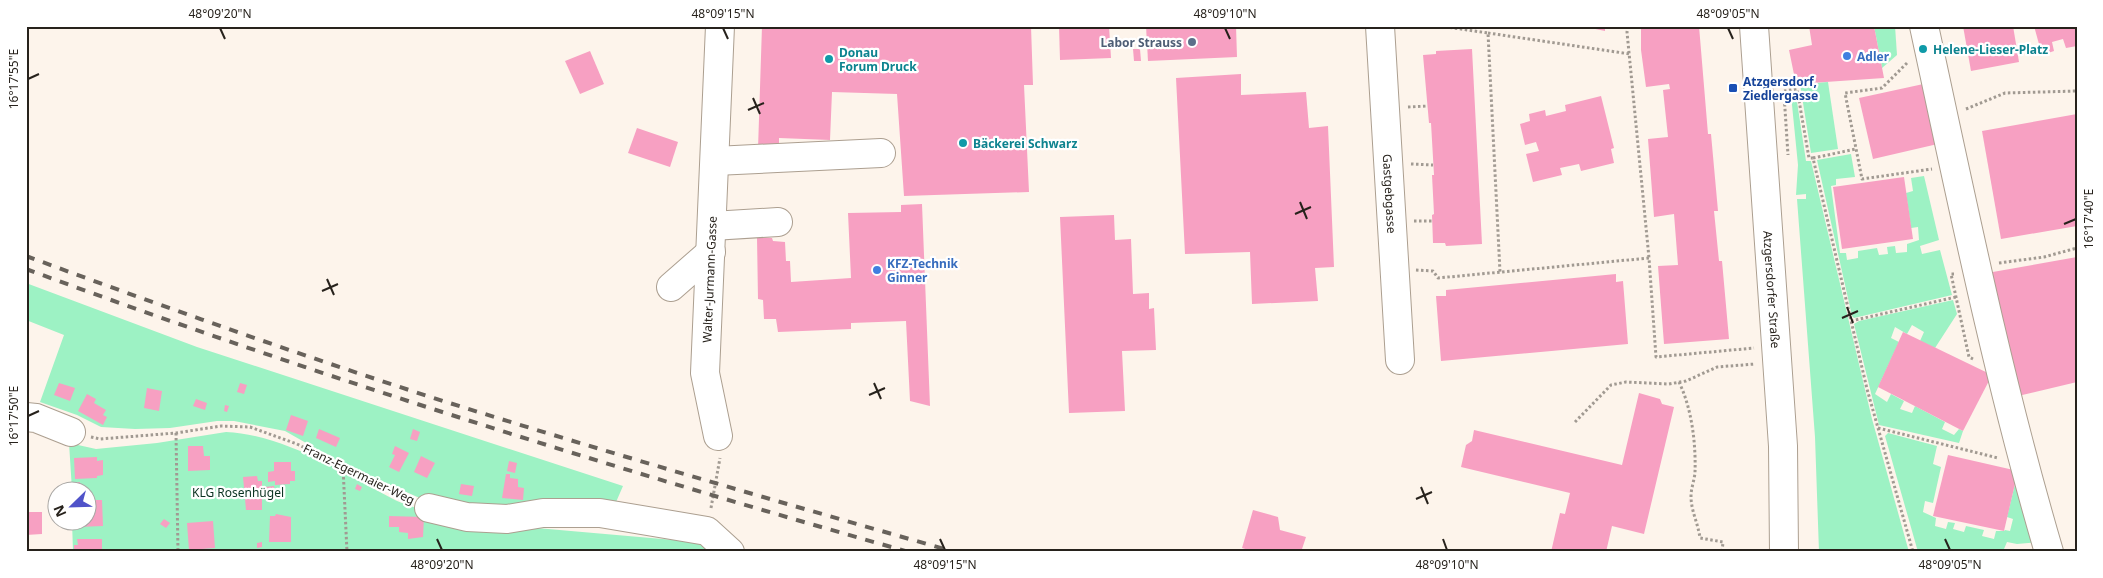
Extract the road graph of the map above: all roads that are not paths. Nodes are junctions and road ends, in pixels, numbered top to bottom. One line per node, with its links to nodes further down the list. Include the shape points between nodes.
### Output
1 (720, 26): 6 (street, Walter-Jurmann-Gasse)
2 (1380, 26): 10 (street, Gastgebgasse)
3 (1754, 26): 16 (street, Atzgersdorfer Straße, via 1783,446)
4 (1926, 35): 17 (street, via 1975,266)
5 (881, 153): 6 (street)
6 (715, 161): 8 (street, Walter-Jurmann-Gasse)
7 (778, 222): 8 (street)
8 (712, 239): 9 (street); 13 (street, Walter-Jurmann-Gasse, via 705,373)
9 (671, 287)
10 (1400, 360)
11 (26, 417): 12 (street)
12 (71, 432)
13 (718, 436)
14 (429, 508): 15 (street, Franz-Egermaier-Weg, via 467,517 507,519 543,513 600,513 707,531)
15 (730, 552)
16 (1784, 552)
17 (2049, 552)

